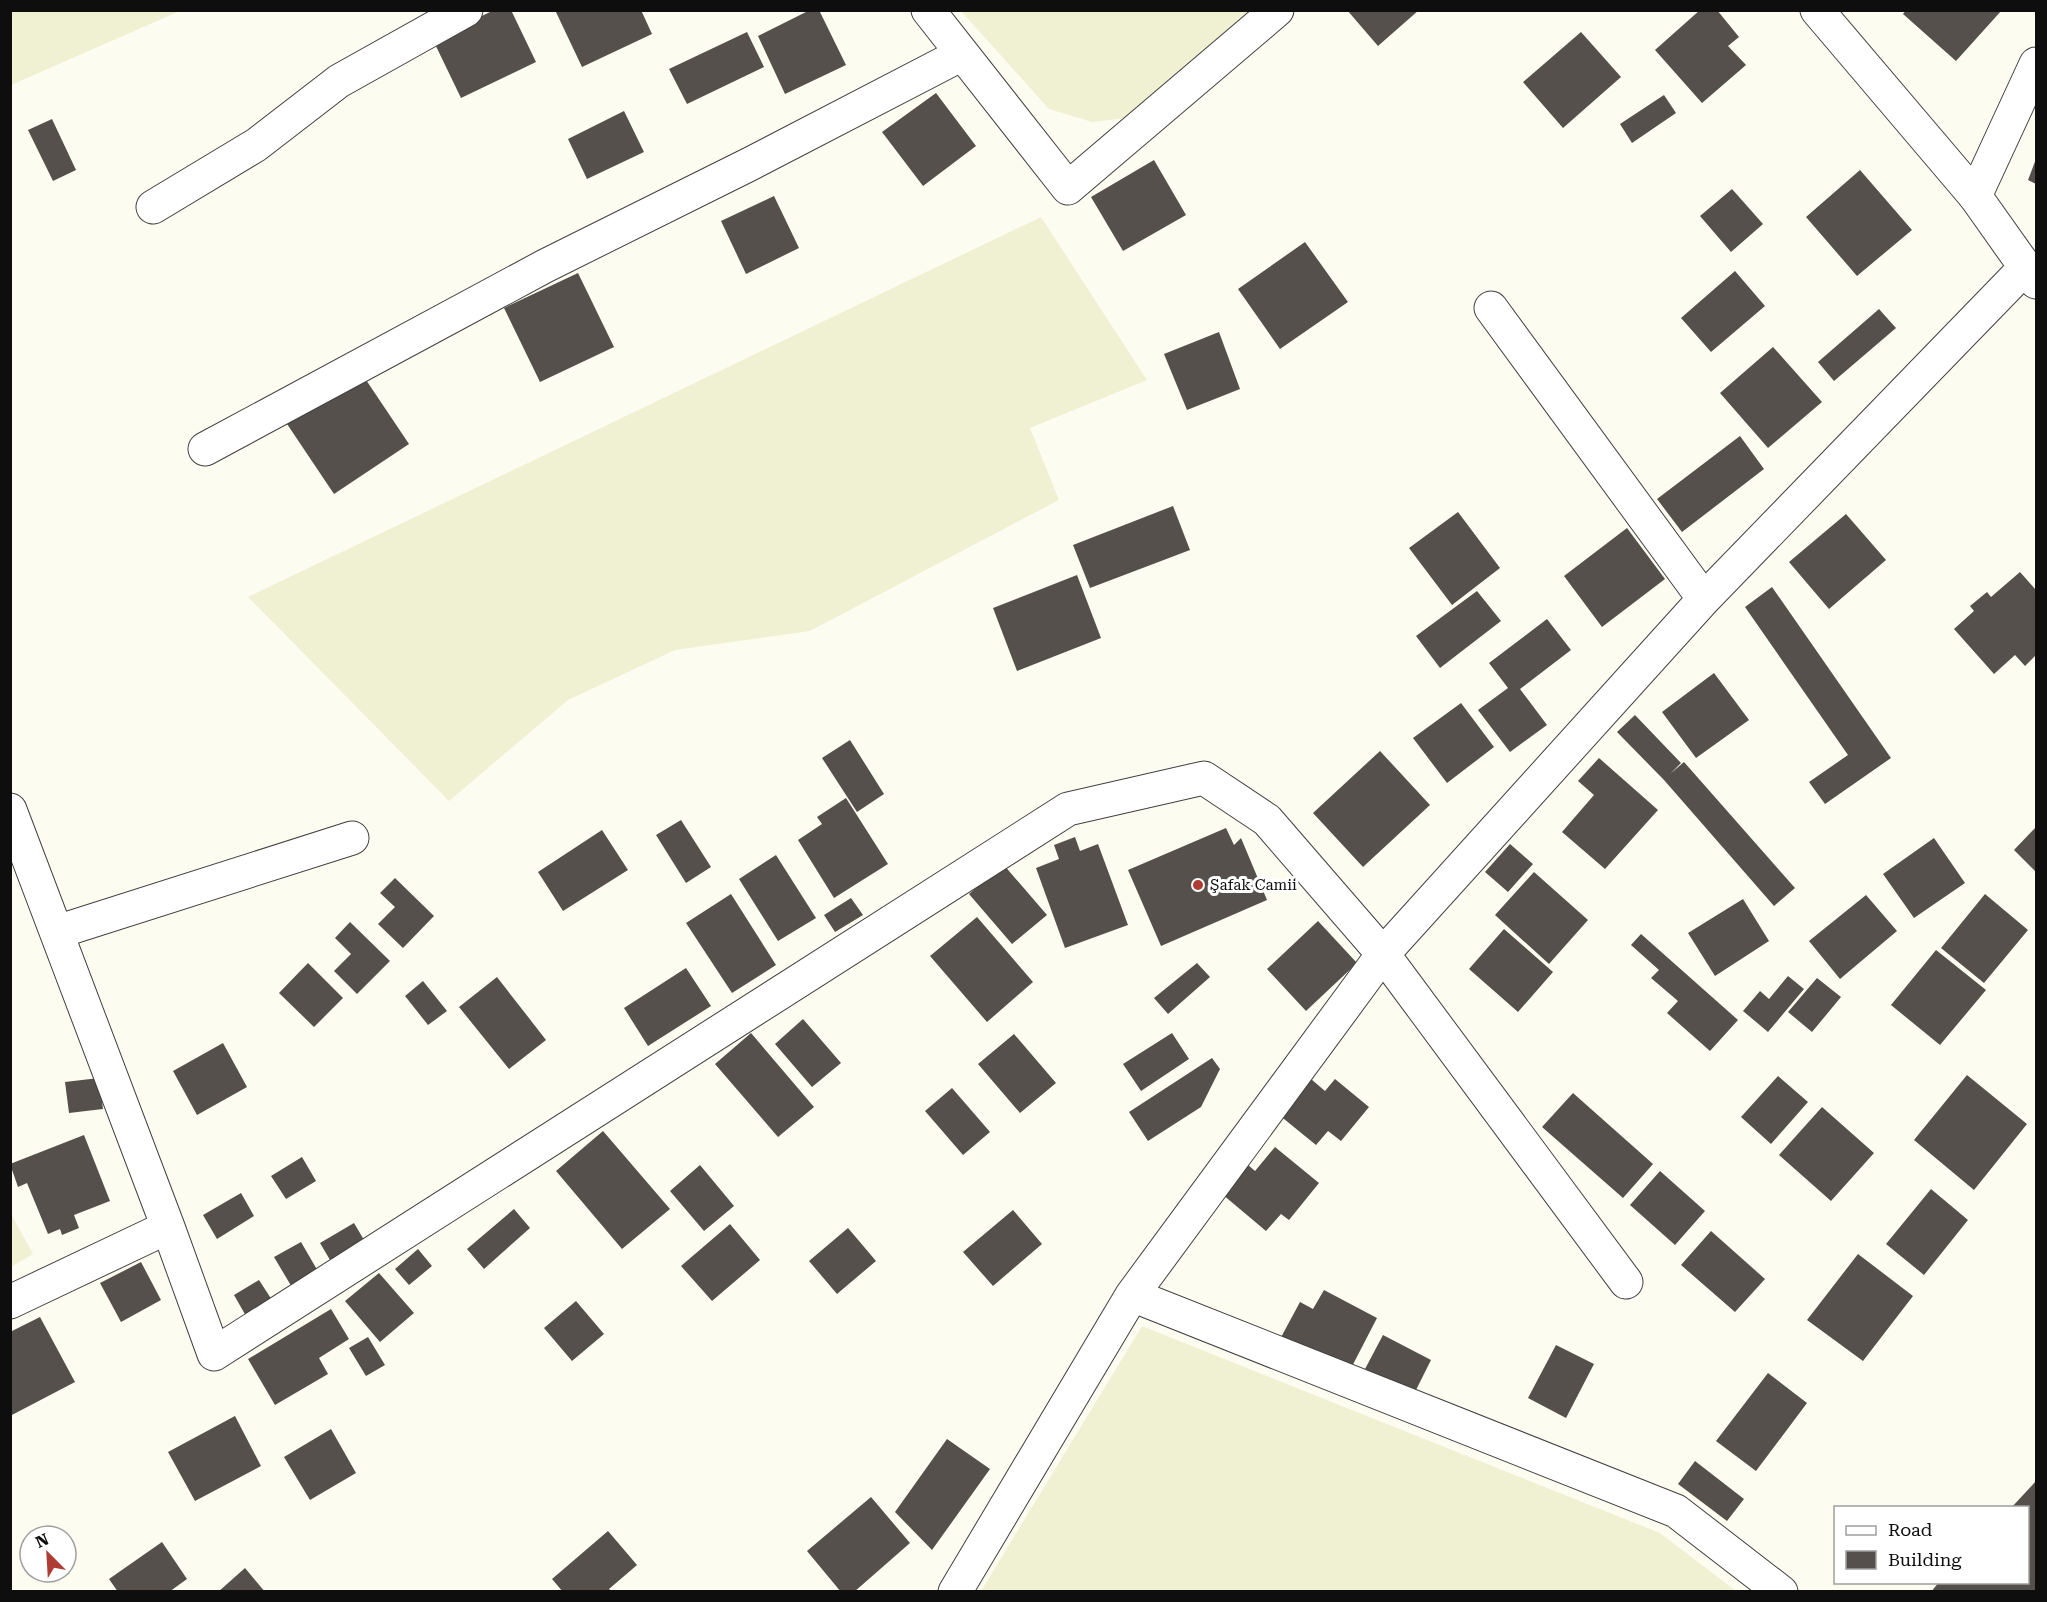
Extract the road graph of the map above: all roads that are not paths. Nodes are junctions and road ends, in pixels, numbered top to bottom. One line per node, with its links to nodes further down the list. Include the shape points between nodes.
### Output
1 (466, 10): 8 (street, via 339,81 256,146)
2 (928, 10): 5 (street)
3 (1277, 10): 5 (street, via 1068,188)
4 (1816, 10): 7 (street)
5 (962, 54): 11 (street, via 545,266)
6 (2037, 64): 7 (street)
7 (1975, 196): 9 (street)
8 (153, 207)
9 (2031, 275): 12 (street)
10 (1491, 308): 12 (street)
11 (205, 449)
12 (1704, 599): 16 (street)
13 (10, 810): 15 (street)
14 (352, 837): 15 (street)
15 (57, 932): 17 (street)
16 (1383, 954): 17 (street, via 1267,820 1204,778 1068,808 214,1354); 18 (street); 19 (street)
17 (168, 1227): 20 (street)
18 (1626, 1282)
19 (1132, 1294): 21 (street); 22 (street, via 1676,1511)
20 (10, 1302)
21 (955, 1592)
22 (1781, 1592)

